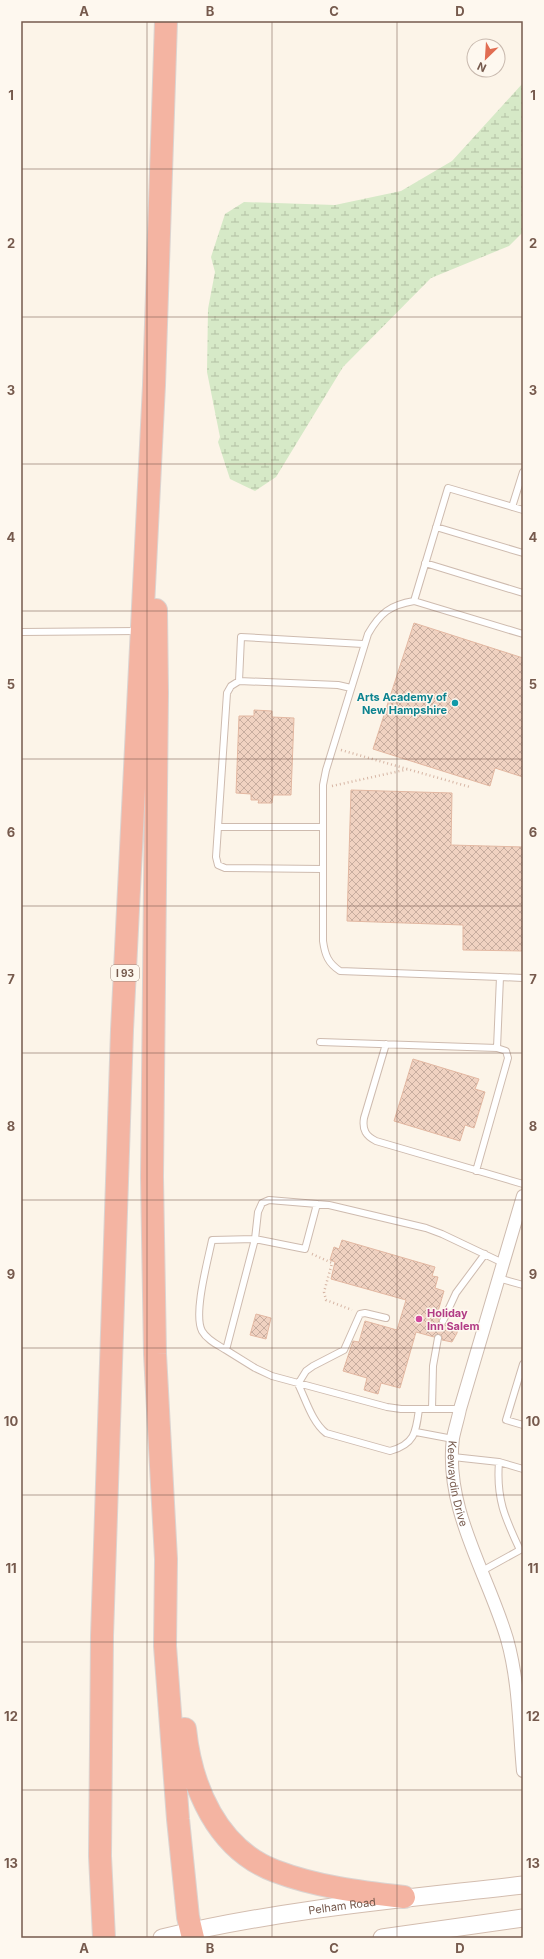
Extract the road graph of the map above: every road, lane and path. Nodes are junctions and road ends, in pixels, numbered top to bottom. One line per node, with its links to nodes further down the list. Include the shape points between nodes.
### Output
1 (166, 21): 2 (highway, I 93)
2 (154, 385): 11 (highway, I 93); 55 (highway, via 157,693 152,1177 155,1354)
3 (523, 472): 4 (lane)
4 (512, 507): 5 (lane); 6 (lane, via 448,488)
5 (523, 510)
6 (436, 527): 7 (lane); 8 (lane)
7 (523, 553)
8 (425, 563): 9 (lane); 10 (lane)
9 (523, 593)
10 (414, 601): 13 (lane); 14 (lane, via 392,606 375,622)
11 (141, 631): 12 (lane); 62 (highway, I 93, via 122,1030 102,1636 100,1856)
12 (21, 632)
13 (523, 634)
14 (363, 644): 15 (lane, via 241,637); 16 (lane)
15 (239, 681): 16 (lane); 21 (lane, via 231,686 227,693)
16 (351, 688): 17 (lane)
17 (333, 747): 18 (path); 20 (lane)
18 (409, 769): 19 (path); 20 (path)
19 (470, 787)
20 (323, 788): 22 (lane)
21 (218, 826): 22 (lane); 23 (lane, via 216,857 218,865 225,868)
22 (322, 827): 23 (lane)
23 (322, 869): 24 (lane, via 324,955 331,965 340,971)
24 (500, 977): 25 (lane); 28 (lane)
25 (523, 978)
26 (320, 1042): 27 (lane)
27 (386, 1044): 28 (lane); 29 (lane, via 364,1118 365,1132 376,1141)
28 (497, 1048): 29 (lane, via 506,1051 508,1058)
29 (476, 1171): 30 (lane)
30 (523, 1184)
31 (523, 1196): 36 (street, Keewaydin Drive)
32 (317, 1204): 33 (lane, via 269,1200 262,1203 258,1212); 34 (lane); 35 (lane, via 426,1228)
33 (255, 1239): 34 (lane); 43 (lane); 43 (lane, via 212,1240 199,1307 199,1323 207,1338)
34 (305, 1249): 39 (path, via 314,1256 332,1263 324,1292 326,1300)
35 (485, 1254): 36 (lane); 41 (lane, via 456,1293)
36 (503, 1263): 37 (street, Keewaydin Drive)
37 (498, 1278): 38 (lane); 47 (street, Keewaydin Drive)
38 (523, 1285)
39 (360, 1314): 40 (lane); 45 (lane, via 344,1350 306,1371)
40 (386, 1318)
41 (443, 1321)
42 (438, 1338): 46 (lane, via 433,1366)
43 (226, 1350): 45 (lane, via 254,1368)
44 (523, 1364): 49 (lane, via 506,1420)
45 (298, 1384): 48 (lane, via 387,1407); 50 (lane, via 315,1420 326,1433 390,1451 400,1448)
46 (432, 1409): 47 (lane); 48 (lane)
47 (460, 1409): 51 (street, Keewaydin Drive)
48 (420, 1410): 50 (lane)
49 (523, 1425)
50 (416, 1432): 51 (lane)
51 (453, 1439): 52 (street, Keewaydin Drive)
52 (453, 1457): 53 (lane); 56 (street, Keewaydin Drive, via 460,1510)
53 (499, 1462): 54 (lane); 56 (lane, via 498,1496 520,1550)
54 (523, 1469)
55 (166, 1559): 60 (highway, via 178,1644 188,1756 200,1797 210,1814 239,1849 274,1871 326,1886); 63 (highway, via 166,1653 178,1819)
56 (482, 1571): 57 (street, Keewaydin Drive, via 507,1638)
57 (520, 1713): 58 (street, Keewaydin Drive)
58 (523, 1771)
59 (523, 1885): 60 (main road, Pelham Road)
60 (404, 1897): 63 (main road, Pelham Road, via 274,1915)
61 (523, 1918): 65 (main road)
62 (104, 1932)
63 (192, 1934): 64 (main road, Pelham Road)
64 (162, 1938)
65 (382, 1938)

